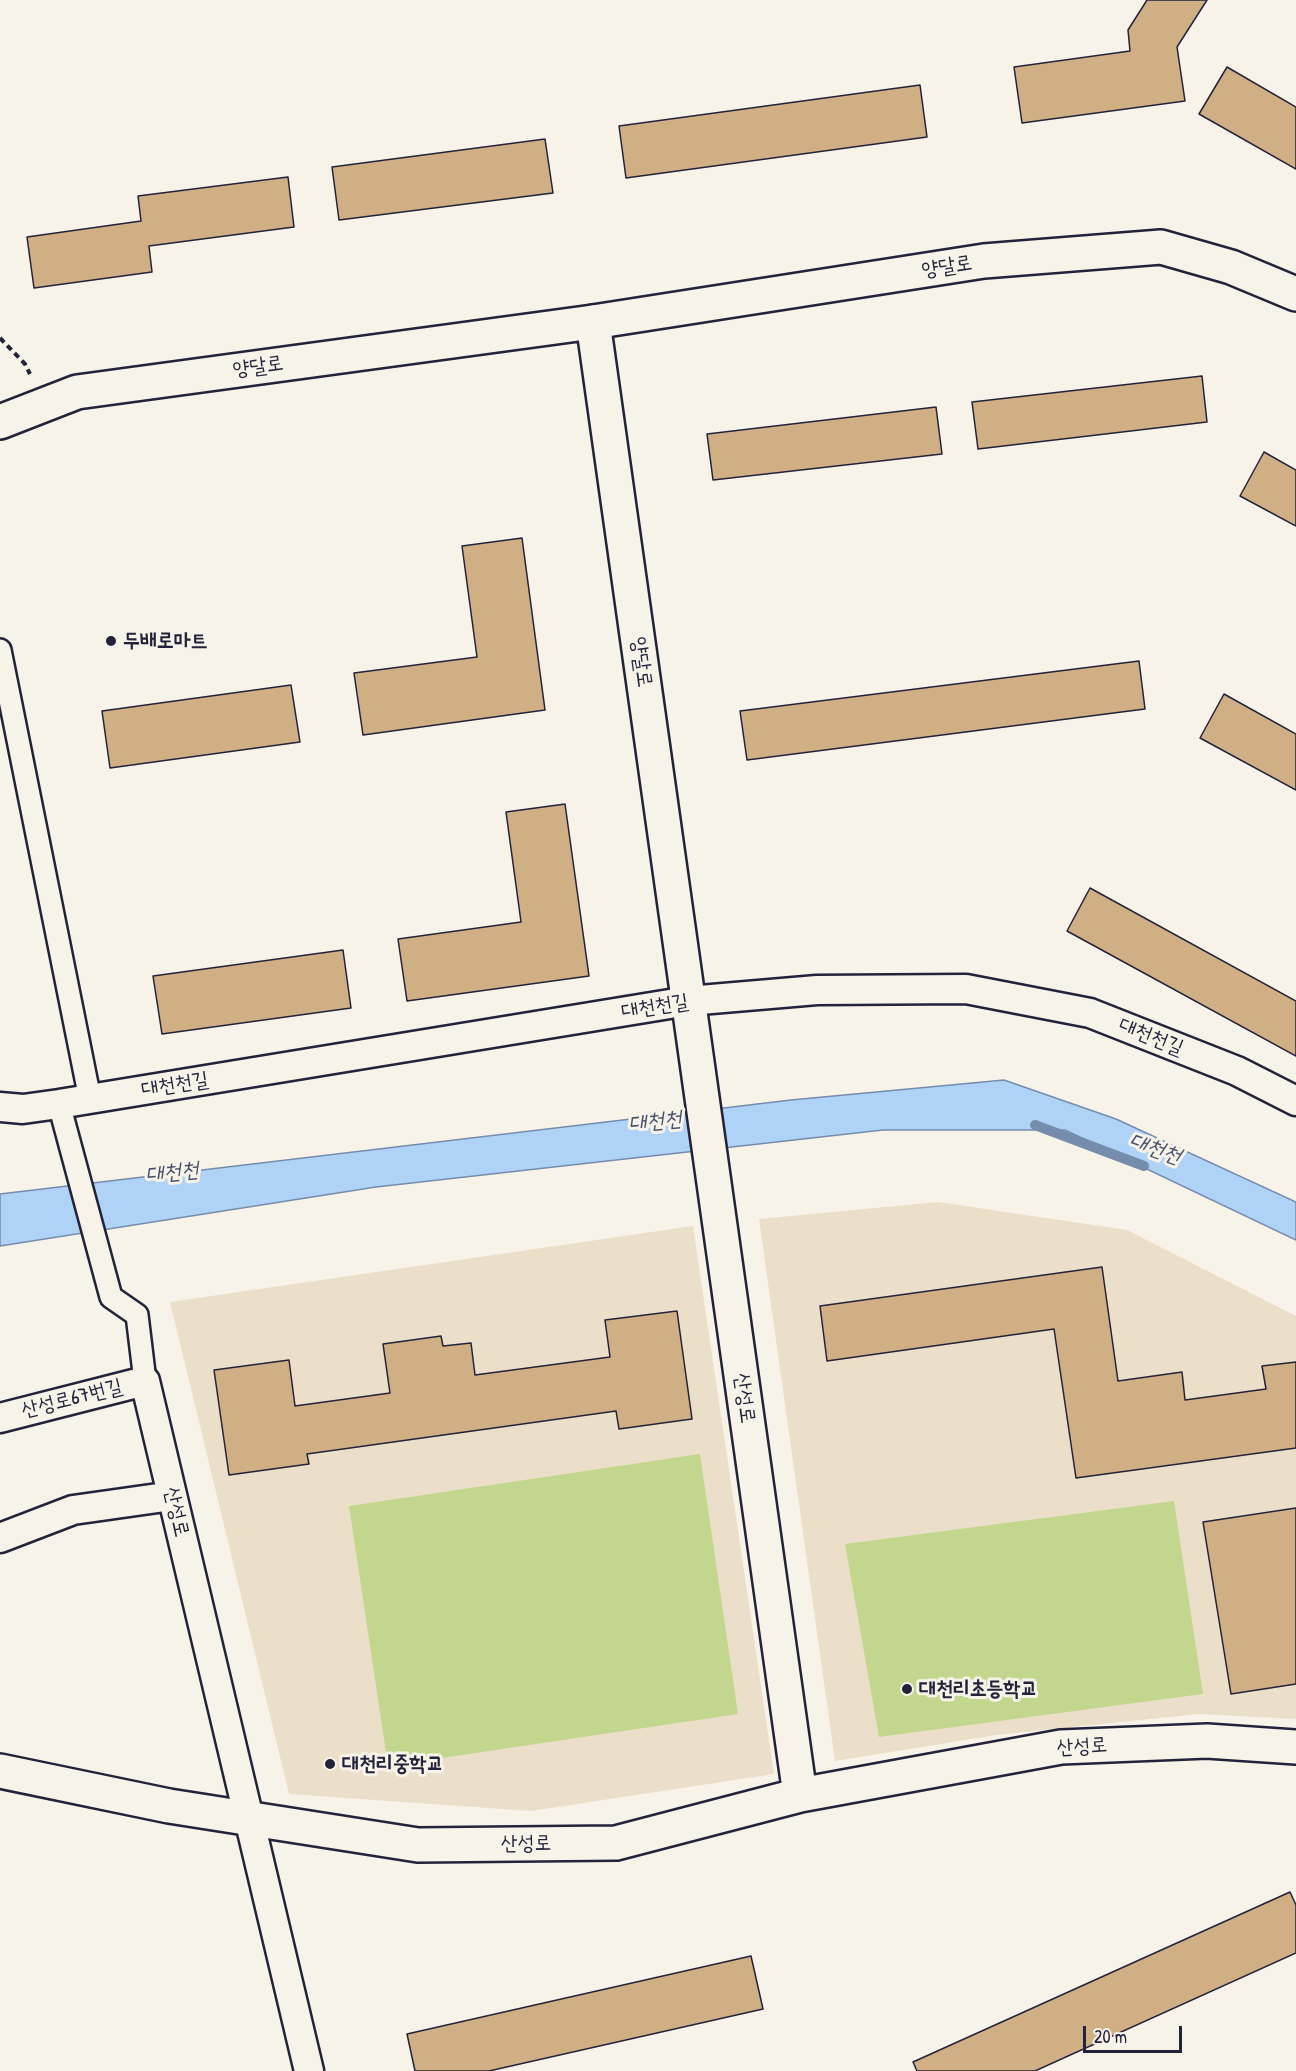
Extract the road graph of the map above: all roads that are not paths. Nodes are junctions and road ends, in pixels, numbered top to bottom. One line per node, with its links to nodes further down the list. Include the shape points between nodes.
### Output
1 (1296, 294): 2 (main road, 양달로, via 1231,267 1161,247 984,261)
2 (593, 322): 3 (main road, 양달로, via 77,392); 5 (main road, 양달로)
3 (0, 422)
4 (0, 650): 6 (street)
5 (688, 1001): 6 (street, 대천천길); 7 (street, 대천천길, via 817,990 966,989 1090,1013 1237,1071); 16 (main road, 산성로)
6 (90, 1099): 8 (street, 대천천길)
7 (1296, 1101)
8 (59, 1104): 9 (street, 대천천길, via 23,1109); 10 (street, via 111,1297 137,1316)
9 (0, 1107)
10 (145, 1381): 11 (street, 산성로67번길); 12 (street, 산성로)
11 (0, 1418)
12 (172, 1496): 13 (street, via 73,1510); 17 (street, 산성로)
13 (0, 1538)
14 (1296, 1747): 16 (main road, 산성로, via 1207,1741 1061,1747)
15 (0, 1771): 17 (main road, 산성로)
16 (800, 1795): 17 (main road, 산성로, via 616,1843 418,1845)
17 (248, 1818): 18 (street, 산성로)
18 (305, 2068)

